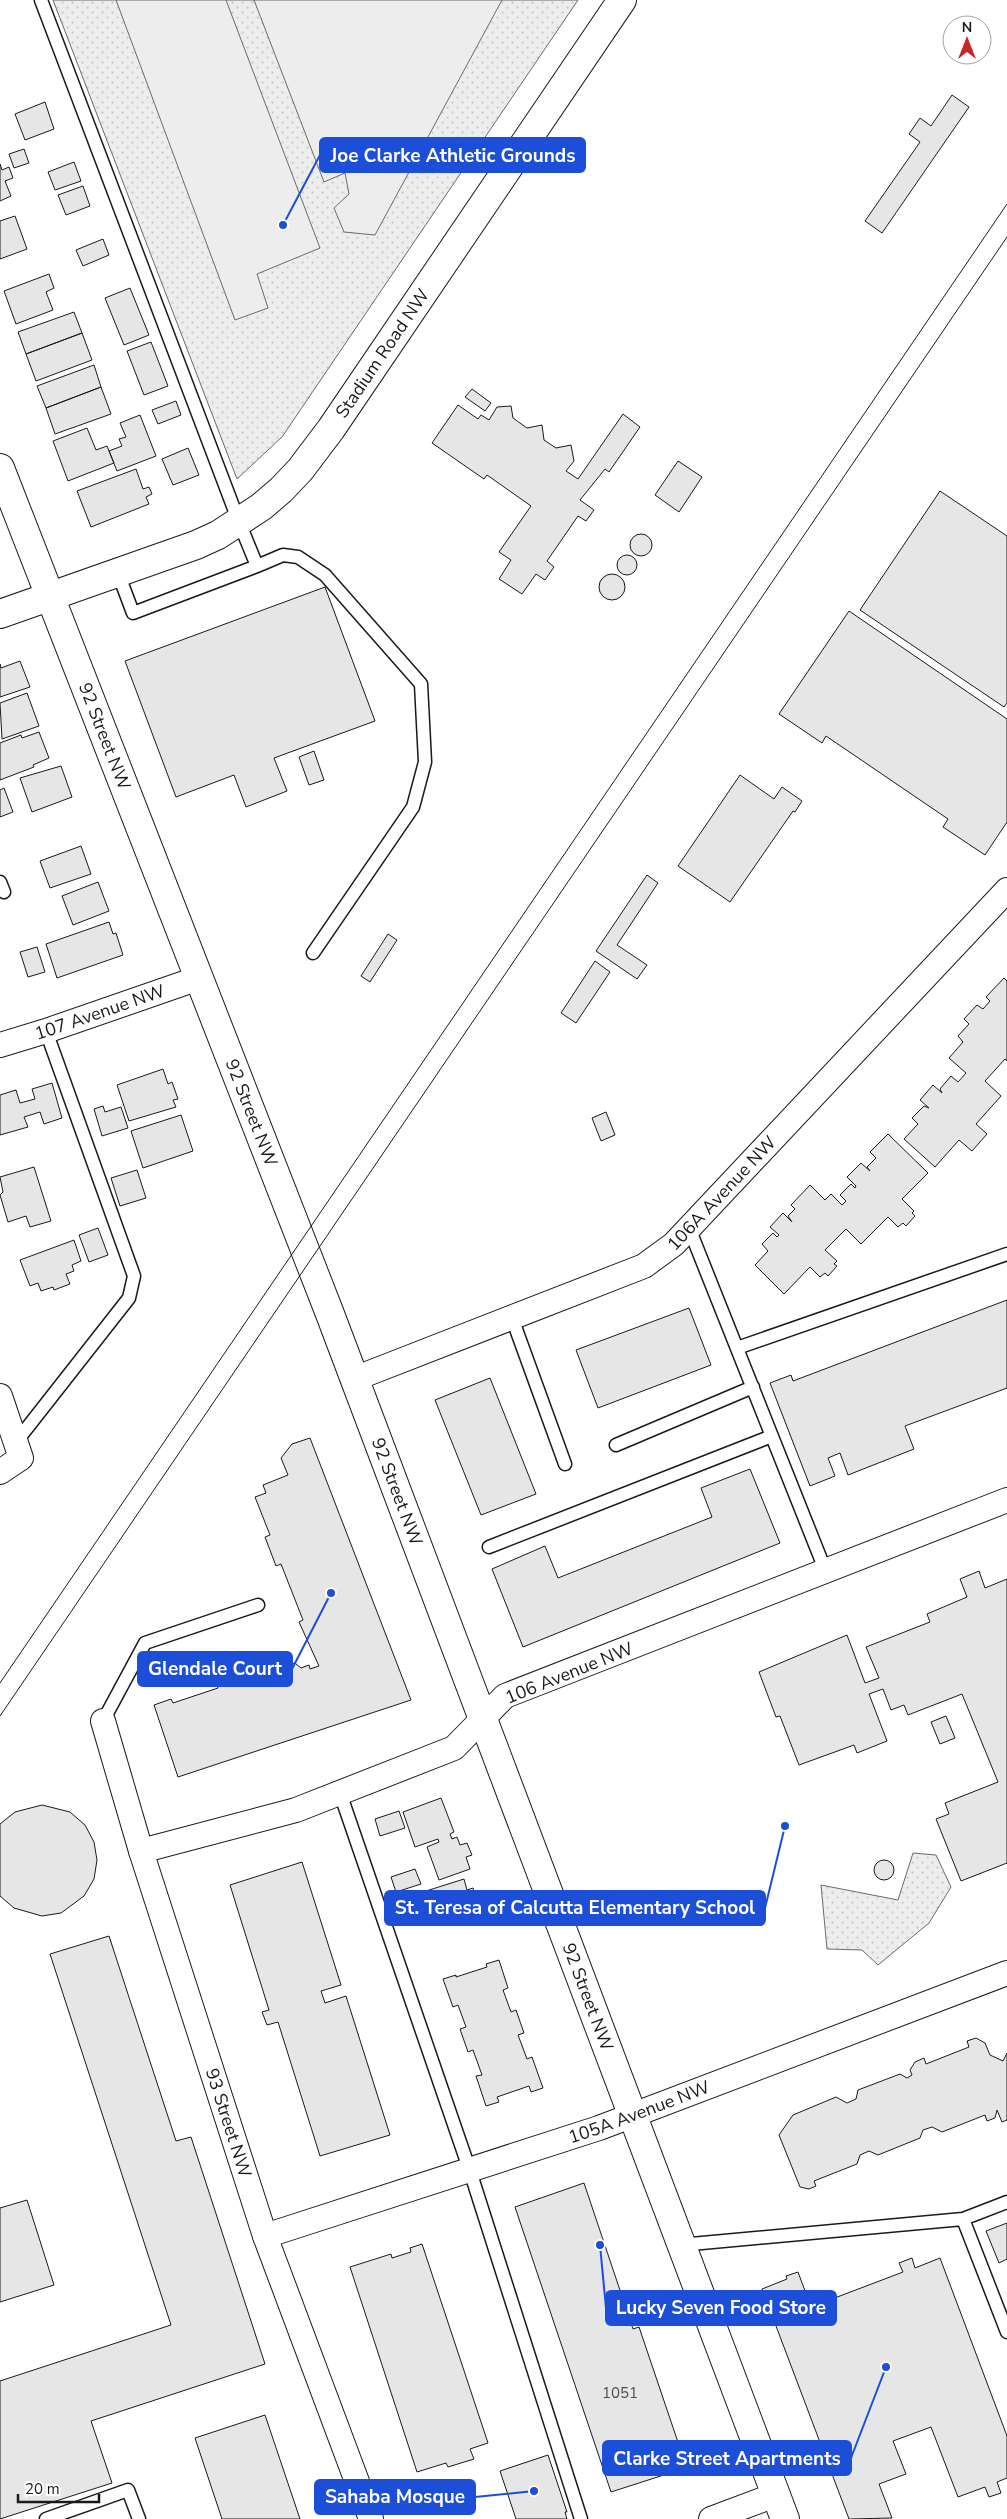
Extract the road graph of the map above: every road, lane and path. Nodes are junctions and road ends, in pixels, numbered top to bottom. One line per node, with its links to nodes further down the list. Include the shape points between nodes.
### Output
1 (41, 0): 4 (lane)
2 (622, 0): 4 (street, Stadium Road NW, via 331,429 281,490)
3 (0, 468): 7 (street, 92 Street NW)
4 (239, 522): 5 (lane); 6 (street, Stadium Road NW, via 196,545)
5 (258, 566): 6 (lane, via 133,613); 10 (lane, via 284,555 298,557 325,576 421,684 425,762 412,807)
6 (118, 573): 7 (street, Stadium Road NW)
7 (50, 598): 8 (street, Stadium Road NW); 11 (street, 92 Street NW)
8 (0, 614)
9 (1007, 890): 14 (street, 106A Avenue NW)
10 (313, 953)
11 (199, 978): 12 (street, 107 Avenue NW); 18 (street, 92 Street NW)
12 (46, 1031): 13 (street, 107 Avenue NW); 23 (lane, via 134,1276 129,1298)
13 (0, 1045)
14 (690, 1228): 16 (street, 106A Avenue NW, via 644,1266); 17 (lane)
15 (1007, 1254): 17 (lane)
16 (512, 1318): 18 (street, 106A Avenue NW); 24 (lane)
17 (737, 1348): 19 (lane)
18 (354, 1379): 30 (street, 92 Street NW)
19 (753, 1387): 21 (lane); 22 (lane)
20 (0, 1396): 23 (street)
21 (772, 1436): 27 (lane); 28 (lane)
22 (616, 1445)
23 (18, 1450): 25 (street)
24 (565, 1464)
25 (0, 1472)
26 (1007, 1500): 28 (street, 106 Avenue NW)
27 (489, 1547)
28 (826, 1572): 30 (street, 106 Avenue NW, via 505,1696)
29 (258, 1605): 31 (lane, via 145,1643)
30 (482, 1717): 32 (street, 106 Avenue NW, via 454,1748); 35 (street, 92 Street NW)
31 (104, 1722): 33 (street, 93 Street NW)
32 (340, 1793): 33 (street, 106 Avenue NW, via 296,1810); 36 (lane)
33 (141, 1851): 39 (street, 93 Street NW)
34 (1007, 1972): 35 (street, 105A Avenue NW)
35 (632, 2116): 36 (street, 105A Avenue NW); 40 (street, 92 Street NW)
36 (470, 2171): 39 (street, 105A Avenue NW); 46 (lane)
37 (1007, 2202): 38 (lane)
38 (963, 2219): 40 (lane); 41 (lane)
39 (265, 2236): 45 (street, 93 Street NW)
40 (680, 2245): 42 (street, 92 Street NW)
41 (1007, 2332)
42 (780, 2507): 47 (street)
43 (46, 2519): 44 (lane, via 128,2490)
44 (140, 2519)
45 (371, 2519)
46 (582, 2519)
47 (711, 2519)

